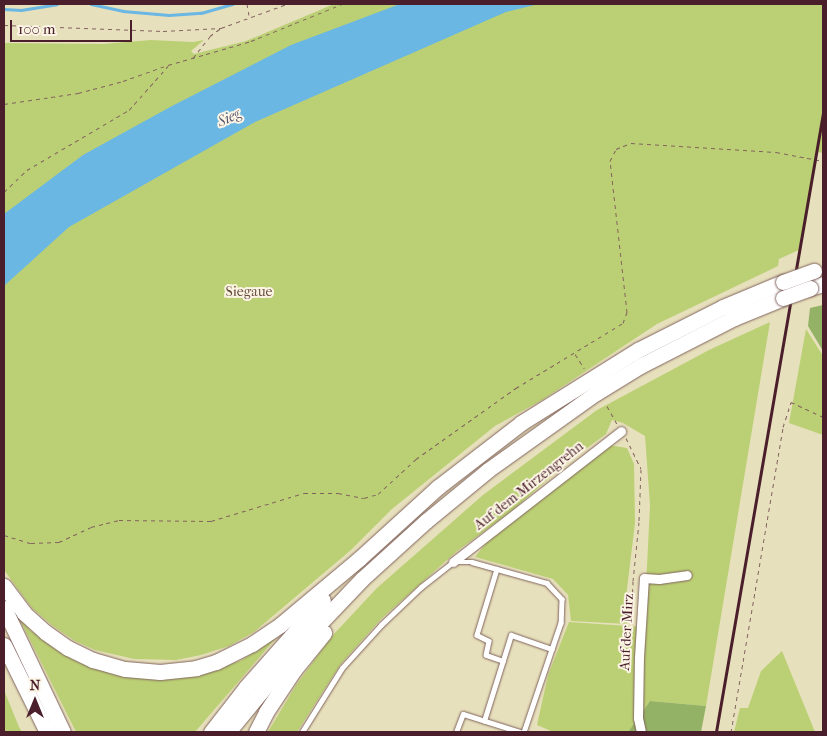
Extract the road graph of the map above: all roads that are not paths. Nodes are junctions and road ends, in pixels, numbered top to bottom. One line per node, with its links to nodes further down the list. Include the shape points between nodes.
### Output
1 (819, 269): 5 (highway, bridge, via 724,307 666,335 565,394 458,471)
2 (817, 286): 4 (highway, bridge, via 686,341 603,388 488,470)
3 (621, 431): 6 (street, Auf dem Mirzengrehn)
4 (426, 521): 18 (highway, via 302,642); 19 (highway, via 309,650)
5 (360, 558): 9 (highway, via 252,644 216,662 169,671 125,669 74,651 33,622); 17 (highway, via 246,687)
6 (452, 562): 7 (lane, via 472,562); 20 (lane, Auf dem Mirzengrehn, via 381,624 342,668)
7 (497, 569): 12 (lane, via 547,583 562,599 561,623); 13 (lane, via 477,634 489,641 486,654)
8 (688, 575): 24 (street, Auf der Mirz, via 644,578 639,657 638,718)
9 (4, 586)
10 (4, 608): 16 (highway)
11 (4, 645): 15 (highway)
12 (552, 649): 13 (lane, via 511,635); 23 (lane)
13 (502, 661): 14 (lane)
14 (484, 721): 21 (lane, via 463,714); 22 (lane)
15 (48, 732)
16 (63, 732)
17 (211, 732)
18 (228, 732)
19 (256, 732)
20 (302, 732)
21 (456, 732)
22 (520, 732)
23 (524, 732)
24 (641, 732)

